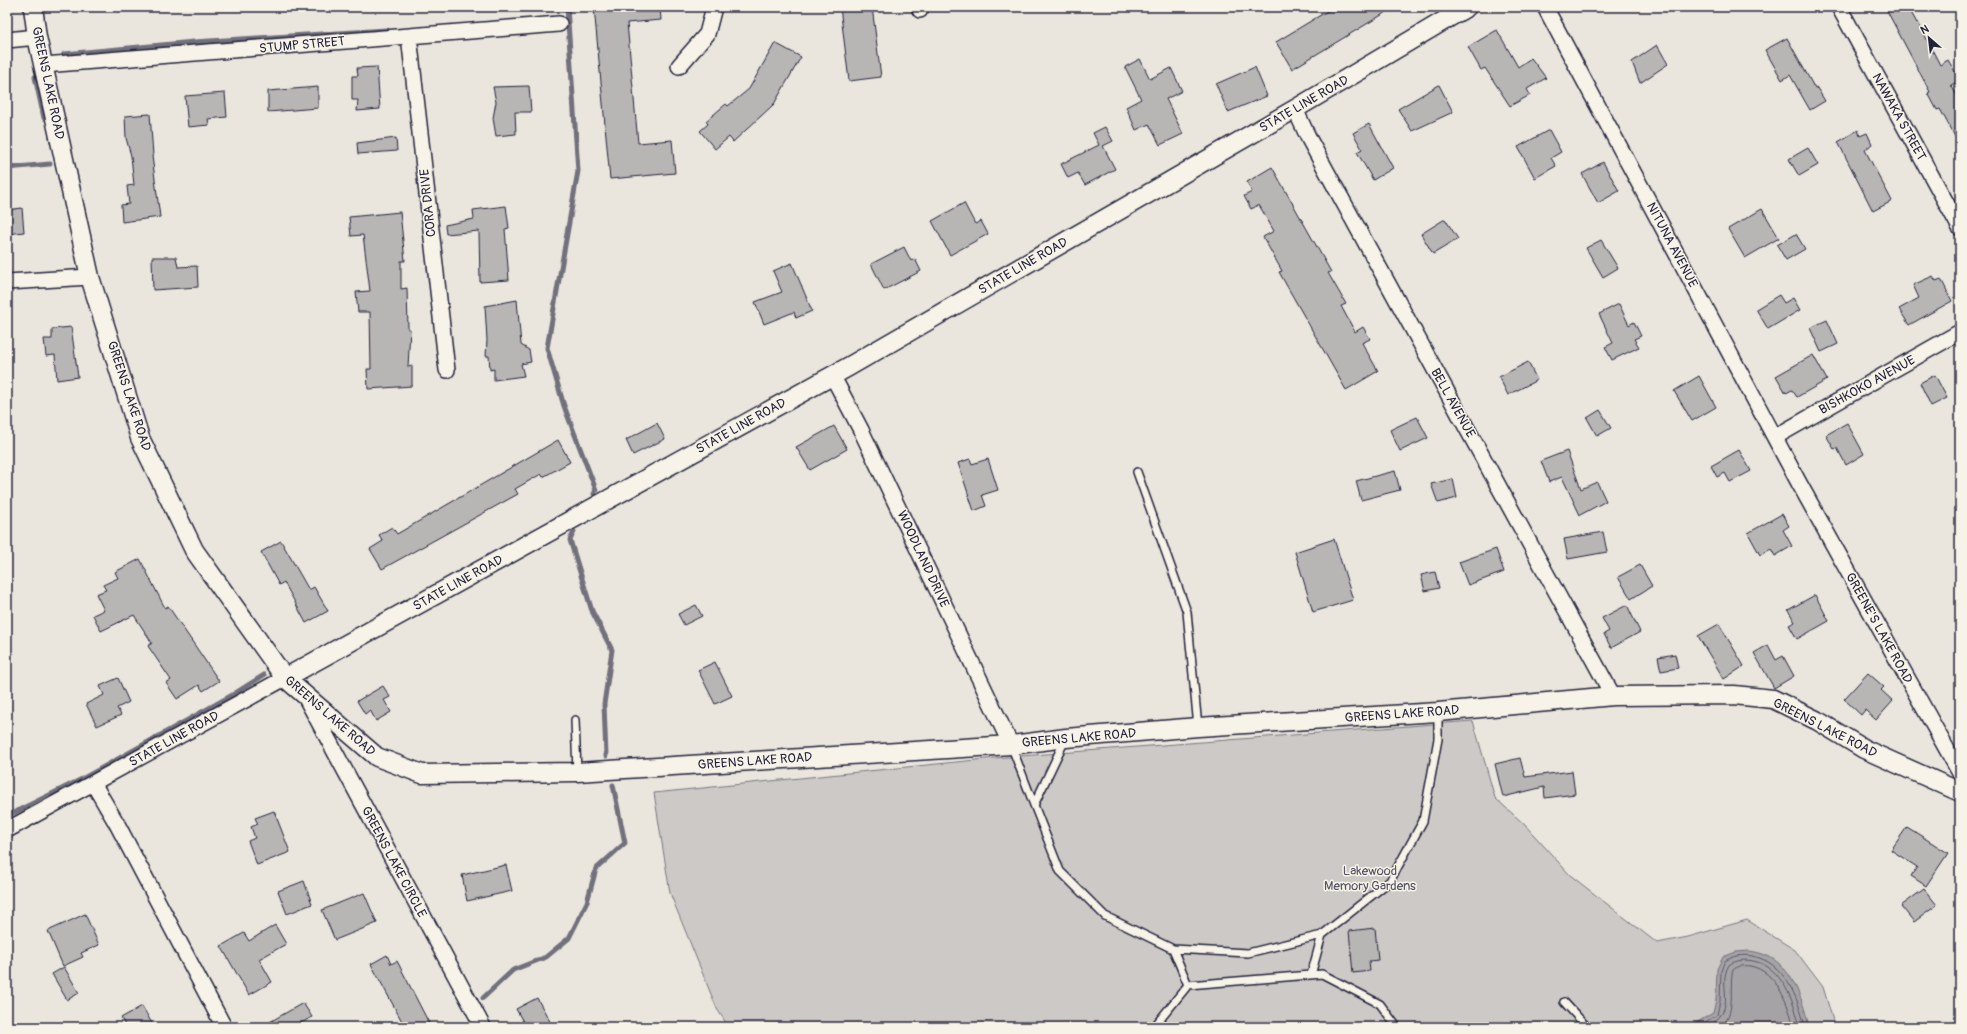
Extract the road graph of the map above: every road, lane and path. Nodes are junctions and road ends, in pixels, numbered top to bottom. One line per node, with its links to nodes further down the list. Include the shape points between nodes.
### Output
1 (33, 7): 8 (street, GREENS LAKE ROAD)
2 (714, 7): 11 (street, via 707,34)
3 (1467, 7): 12 (street, STATE LINE ROAD)
4 (1545, 7): 19 (street, NITUNA AVENUE)
5 (1839, 7): 13 (street, NAWAKA STREET)
6 (559, 24): 7 (street, STUMP STREET)
7 (409, 36): 10 (street, STUMP STREET); 17 (street, CORA DRIVE)
8 (37, 37): 9 (street); 10 (street, GREENS LAKE ROAD)
9 (7, 40)
10 (44, 65): 14 (street, GREENS LAKE ROAD)
11 (679, 66)
12 (1295, 109): 18 (street, STATE LINE ROAD); 23 (street, BELL AVENUE)
13 (1960, 228)
14 (90, 277): 15 (street); 22 (street, GREENS LAKE ROAD, via 140,438 191,543)
15 (7, 282)
16 (1960, 332): 19 (street, BISHKOKO AVENUE)
17 (447, 370)
18 (832, 375): 22 (street, STATE LINE ROAD); 29 (street, WOODLAND DRIVE, via 861,430)
19 (1775, 437): 21 (street, NITUNA AVENUE)
20 (1137, 472): 27 (lane, via 1187,612)
21 (1799, 483): 31 (street, GREENE'S LAKE ROAD)
22 (285, 678): 24 (street, GREENS LAKE ROAD); 32 (street, STATE LINE ROAD)
23 (1613, 696): 25 (street, GREENS LAKE ROAD); 33 (street, GREENS LAKE ROAD, via 1734,695 1773,699 1818,721 1864,749)
24 (306, 697): 30 (street, GREENS LAKE ROAD, via 377,757 422,774); 42 (street, GREENS LAKE CIRCLE)
25 (1438, 712): 27 (street, GREENS LAKE ROAD); 36 (lane, via 1438,739 1423,821 1390,881)
26 (575, 720): 30 (lane)
27 (1198, 728): 28 (street, GREENS LAKE ROAD)
28 (1066, 738): 29 (street, GREENS LAKE ROAD); 34 (lane)
29 (1011, 744): 30 (street, GREENS LAKE ROAD); 34 (lane)
30 (577, 772)
31 (1960, 773)
32 (93, 783): 35 (street, STATE LINE ROAD); 41 (street)
33 (1960, 792)
34 (1034, 804): 37 (lane, via 1060,871 1105,916)
35 (7, 830)
36 (1322, 935): 37 (lane, via 1248,953); 38 (lane)
37 (1173, 949): 39 (lane)
38 (1311, 975): 39 (lane); 44 (lane, via 1322,974 1380,1004)
39 (1188, 985): 43 (lane)
40 (1564, 1002): 45 (lane)
41 (224, 1027)
42 (483, 1027)
43 (1154, 1027)
44 (1397, 1027)
45 (1587, 1027)

